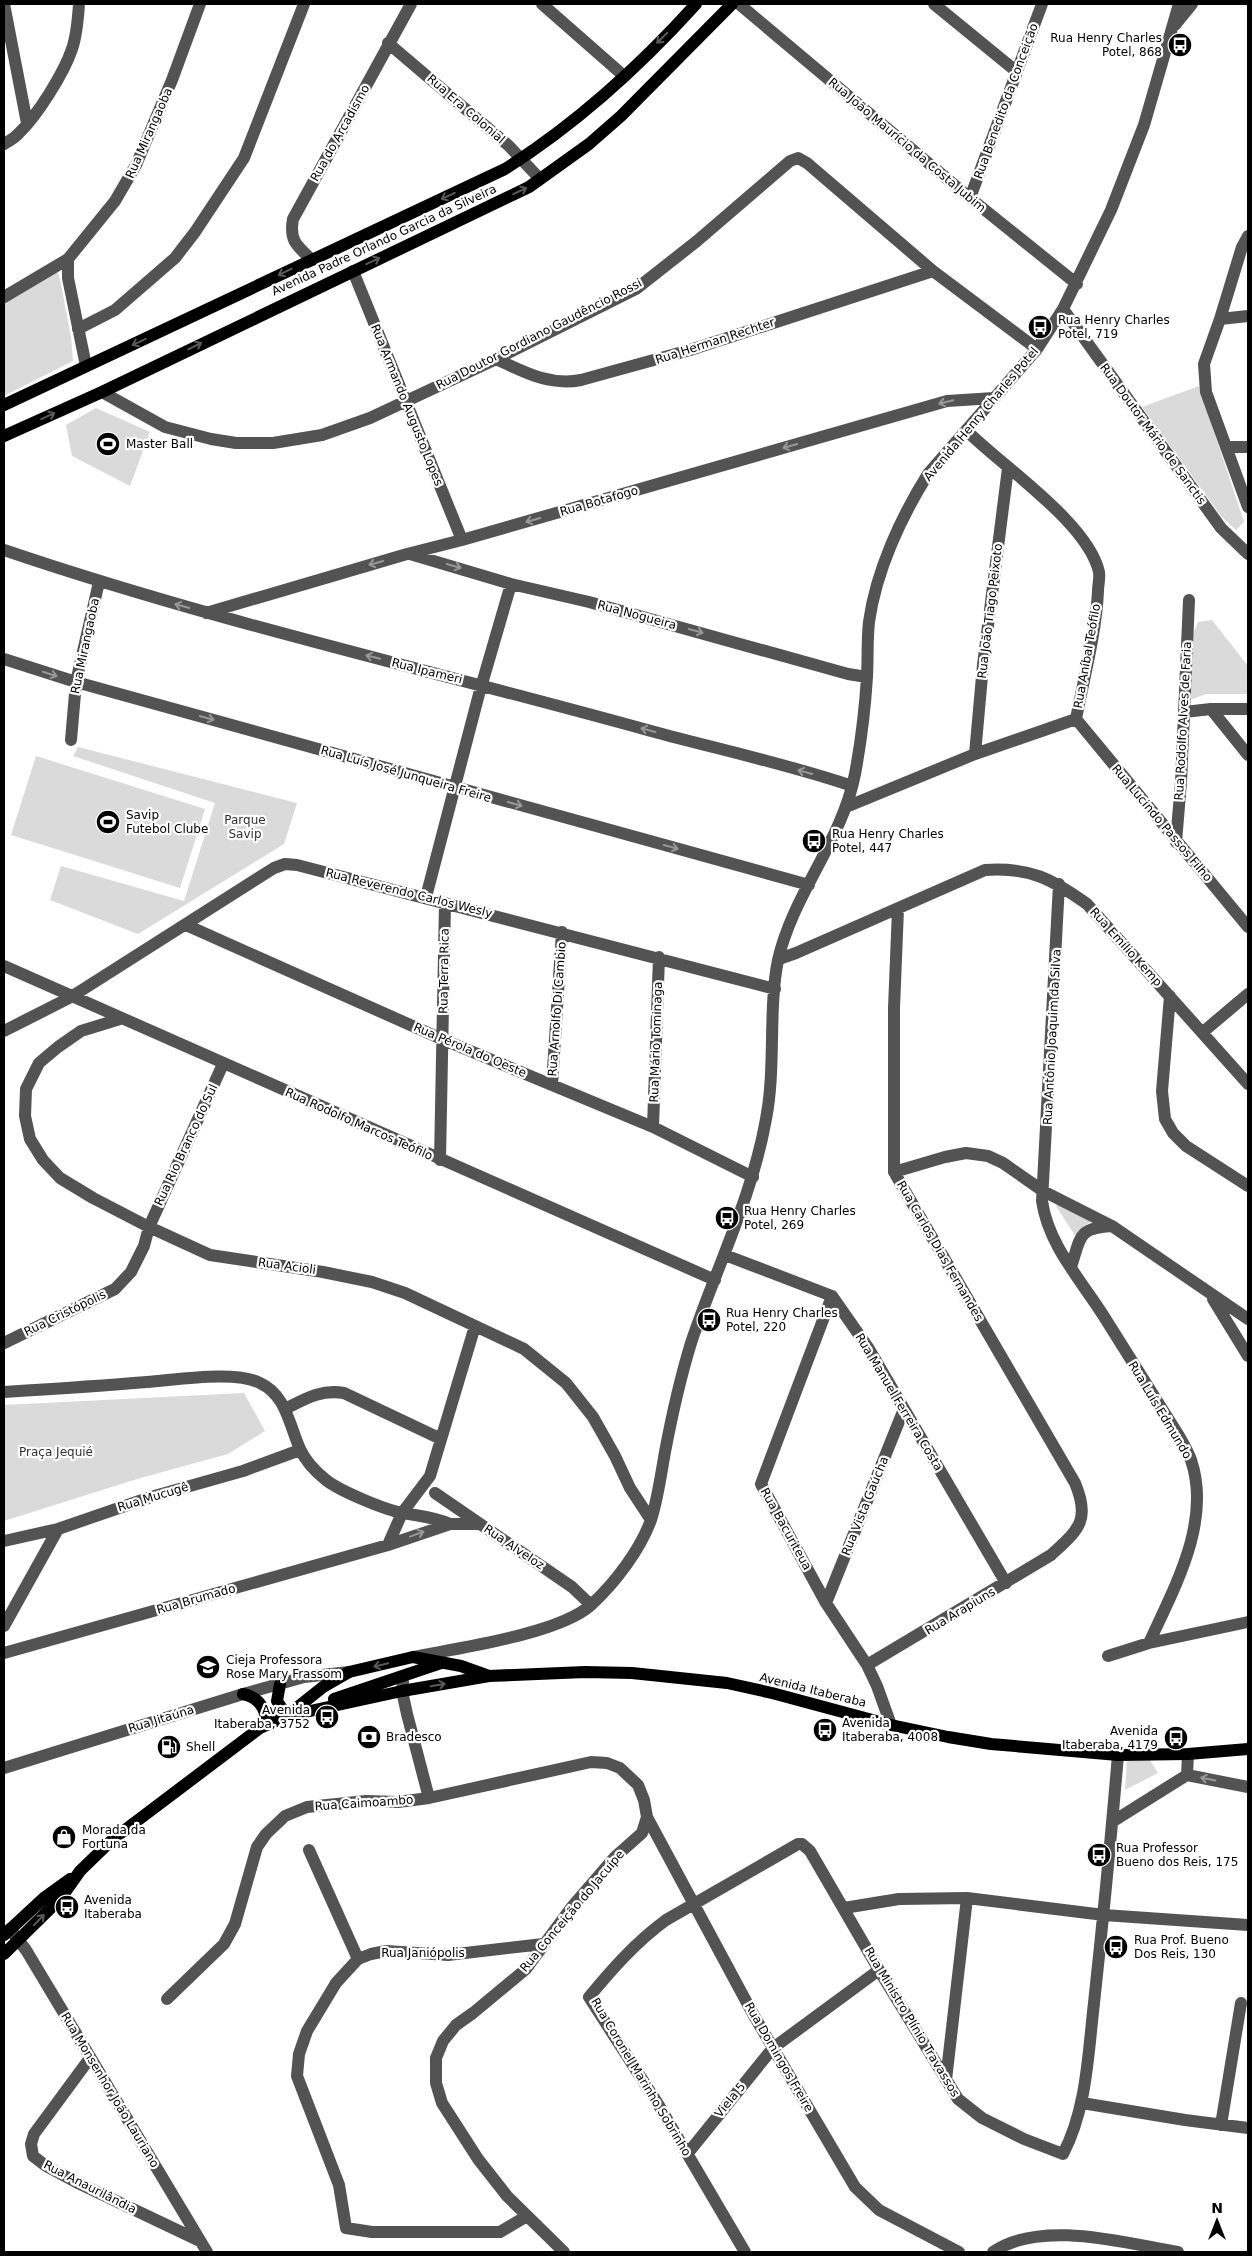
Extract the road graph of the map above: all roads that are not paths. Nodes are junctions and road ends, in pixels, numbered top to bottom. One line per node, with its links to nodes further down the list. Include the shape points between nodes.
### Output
1 (4, 4): 18 (street)
2 (79, 4): 18 (street, via 72,50 43,103)
3 (200, 4): 24 (street, Rua Mirangaoba, via 136,165 115,201)
4 (304, 4): 33 (street, via 244,158 195,232 175,258 126,301 111,313)
5 (410, 4): 15 (street, Rua do Arcadismo)
6 (542, 4): 17 (street)
7 (696, 4): 17 (main road, Avenida Padre Orlando Garcia da Silveira, one-way to 17)
8 (732, 4): 21 (main road, Avenida Padre Orlando Garcia da Silveira, via 620,116 589,144)
9 (739, 4): 22 (street, Rua João Maurício da Costa Jubim)
10 (934, 4): 16 (street)
11 (1042, 4): 16 (street, Rua Benedito da Conceição)
12 (1179, 4): 14 (street, Avenida Henry Charles Potel)
13 (1192, 4): 14 (street, Avenida Henry Charles Potel)
14 (1172, 29): 28 (street, Avenida Henry Charles Potel, via 1144,125 1111,210)
15 (388, 44): 20 (street, Rua Era Colonial); 25 (street, Rua do Arcadismo, via 293,219 291,234 299,248)
16 (1016, 71): 22 (street, Rua Benedito da Conceição)
17 (624, 76): 20 (main road, Avenida Padre Orlando Garcia da Silveira, via 578,118)
18 (27, 123): 19 (street, via 19,134)
19 (4, 144)
20 (522, 158): 21 (street, Rua Era Colonial); 25 (main road, Avenida Padre Orlando Garcia da Silveira, one-way to 25)
21 (540, 179): 26 (main road, Avenida Padre Orlando Garcia da Silveira, one-way to 21)
22 (970, 198): 28 (street, Rua João Maurício da Costa Jubim)
23 (1248, 236): 32 (street)
24 (68, 259): 29 (street); 33 (street, via 68,278)
25 (312, 260): 36 (main road, Avenida Padre Orlando Garcia da Silveira, one-way to 36)
26 (353, 271): 37 (main road, Avenida Padre Orlando Garcia da Silveira, one-way to 26); 39 (street, Rua Armando Augusto Lopes)
27 (933, 271): 34 (street, Rua Doutor Gordiano Gaudêncio Rossi); 35 (street, Rua Herman Rechter, via 690,350 581,380 551,381); 35 (street, Rua Doutor Gordiano Gaudêncio Rossi, via 807,163 793,159 636,288)
28 (1077, 284): 30 (street, Avenida Henry Charles Potel)
29 (4, 297)
30 (1063, 309): 34 (street, Avenida Henry Charles Potel); 50 (street, Rua Doutor Mário de Sanctis, via 1221,528)
31 (1248, 316): 32 (street)
32 (1220, 319): 44 (street, via 1204,364 1206,392)
33 (78, 329): 36 (street)
34 (1037, 349): 38 (street, Avenida Henry Charles Potel)
35 (496, 359): 39 (street, Rua Doutor Gordiano Gaudêncio Rossi)
36 (86, 366): 40 (main road, Avenida Padre Orlando Garcia da Silveira)
37 (102, 392): 39 (street, Rua Doutor Gordiano Gaudêncio Rossi, via 165,427 236,443 272,443 322,435); 42 (main road, Avenida Padre Orlando Garcia da Silveira, one-way to 37)
38 (994, 398): 41 (street, Avenida Henry Charles Potel); 47 (street, Rua Botafogo, one-way to 47, via 947,401)
39 (405, 401): 47 (street, Rua Armando Augusto Lopes)
40 (4, 405)
41 (967, 430): 45 (street, Rua Aníbal Teófilo); 56 (street, Avenida Henry Charles Potel, via 928,474 888,556 870,620)
42 (4, 436)
43 (1248, 446): 44 (street)
44 (1227, 447): 46 (street)
45 (1008, 468): 62 (street, Rua Aníbal Teófilo, via 1054,507 1086,545 1099,572 1097,615); 64 (street, Rua João Tiago Peixoto)
46 (1248, 508)
47 (462, 540): 49 (street, Rua Botafogo)
48 (4, 550): 51 (street, Rua Ipameri)
49 (407, 554): 52 (street, Rua Nogueira, one-way to 52); 54 (street, Rua Botafogo, one-way to 54)
50 (1248, 554)
51 (99, 582): 54 (street, Rua Ipameri, one-way to 51); 57 (street, Rua Mirangaoba)
52 (511, 584): 56 (street, Rua Nogueira, one-way to 56, via 589,602 848,674); 58 (street)
53 (1189, 600): 61 (street, Rua Rodolfo Alves de Faria)
54 (206, 613): 58 (street, Rua Ipameri, one-way to 54)
55 (4, 659): 57 (street, Rua Luís José Junqueira Freire, one-way to 57)
56 (867, 676): 66 (street, Avenida Henry Charles Potel)
57 (76, 682): 63 (street, Rua Mirangaoba); 67 (street, Rua Luís José Junqueira Freire, one-way to 67)
58 (482, 684): 66 (street, Rua Ipameri, one-way to 58); 67 (street)
59 (1211, 709): 60 (street); 61 (street); 65 (street)
60 (1248, 709)
61 (1184, 712): 69 (street, Rua Rodolfo Alves de Faria)
62 (1076, 719): 64 (street, Rua Aníbal Teófilo); 69 (street, Rua Lucindo Passos Filho)
63 (71, 740)
64 (975, 754): 68 (street, Rua Aníbal Teófilo)
65 (1248, 754)
66 (852, 786): 68 (street, Avenida Henry Charles Potel)
67 (454, 787): 71 (street, Rua Luís José Junqueira Freire, one-way to 71); 72 (street)
68 (846, 807): 71 (street, Avenida Henry Charles Potel)
69 (1176, 842): 76 (street, Rua Lucindo Passos Filho)
70 (1059, 884): 74 (street, Rua Emílio Kemp, via 1032,873 986,870); 83 (street, Rua Emílio Kemp, via 1087,904); 97 (street, Rua Antônio Joaquim da Silva)
71 (809, 886): 79 (street, Avenida Henry Charles Potel)
72 (426, 897): 73 (street, Rua Reverendo Carlos Wesly); 75 (street, Rua Reverendo Carlos Wesly, via 285,864)
73 (445, 903): 77 (street, Rua Reverendo Carlos Wesly); 88 (street, Rua Terra Rica)
74 (898, 909): 79 (street, Rua Emílio Kemp); 94 (street, Rua Carlos Dias Fernandes)
75 (186, 925): 84 (street, Rua Reverendo Carlos Wesly); 88 (street, Rua Pérola do Oeste)
76 (1248, 927)
77 (562, 932): 78 (street, Rua Reverendo Carlos Wesly); 91 (street, Rua Arnolfo Di Cambio)
78 (659, 957): 81 (street, Rua Reverendo Carlos Wesly); 92 (street, Rua Mário Tominaga)
79 (779, 959): 81 (street, Avenida Henry Charles Potel)
80 (4, 966): 84 (street, Rua Rodolfo Marcos Teófilo)
81 (775, 989): 95 (street, Avenida Henry Charles Potel, via 767,1115)
82 (1248, 994): 87 (street)
83 (1170, 996): 87 (street, Rua Emílio Kemp); 96 (street, via 1162,1091 1165,1119 1186,1146)
84 (71, 997): 85 (street, Rua Rodolfo Marcos Teófilo); 86 (street, Rua Reverendo Carlos Wesly)
85 (120, 1019): 89 (street, Rua Rodolfo Marcos Teófilo); 99 (street, Rua Acioli, via 81,1030 39,1063 26,1090 26,1116 30,1139 60,1178)
86 (4, 1032)
87 (1202, 1032): 90 (street, Rua Emílio Kemp)
88 (444, 1040): 91 (street, Rua Pérola do Oeste); 93 (street, Rua Terra Rica)
89 (223, 1064): 93 (street, Rua Rodolfo Marcos Teófilo); 99 (street, Rua Rio Branco do Sul)
90 (1248, 1084)
91 (552, 1085): 92 (street, Rua Pérola do Oeste)
92 (653, 1127): 95 (street, Rua Pérola do Oeste)
93 (440, 1160): 102 (street, Rua Rodolfo Marcos Teófilo)
94 (894, 1172): 97 (street, via 945,1157 973,1154 988,1156 1002,1163); 123 (street, Rua Carlos Dias Fernandes, via 1082,1500 1081,1523)
95 (753, 1177): 100 (street, Avenida Henry Charles Potel)
96 (1248, 1186)
97 (1043, 1191): 98 (street); 101 (street, Rua Luís Edmundo, via 1044,1214)
98 (1112, 1226): 101 (street, via 1085,1231); 103 (street)
99 (148, 1227): 106 (street, Rua Acioli, via 210,1255 372,1282 405,1293); 107 (street, Rua Cristópolis, via 144,1246 131,1272 115,1289)
100 (725, 1255): 102 (street, Avenida Henry Charles Potel); 104 (street)
101 (1071, 1267): 130 (street, Rua Luís Edmundo, via 1191,1460 1196,1488 1195,1524 1187,1557)
102 (714, 1280): 117 (street, Avenida Henry Charles Potel, via 691,1344 676,1400)
103 (1210, 1294): 105 (street); 108 (street)
104 (832, 1296): 111 (street, Rua Manuel Ferreira Costa, via 869,1349); 125 (street, Rua Bacuriteua, via 761,1484)
105 (1248, 1319)
106 (475, 1326): 112 (street); 117 (street, Rua Acioli, via 524,1349 566,1383 593,1417 630,1488)
107 (4, 1344)
108 (1248, 1356)
109 (4, 1392): 110 (street, via 241,1377 260,1382 276,1393)
110 (285, 1409): 112 (street, via 314,1394 344,1393); 113 (street)
111 (904, 1409): 124 (street, Rua Manuel Ferreira Costa); 125 (street, Rua Vista Gaúcha)
112 (441, 1439): 114 (street)
113 (300, 1450): 116 (street, via 328,1482); 120 (street, Rua Mucugê)
114 (430, 1476): 115 (street); 116 (street)
115 (435, 1493): 118 (street); 119 (street, Rua Alveloz)
116 (402, 1513): 118 (street, via 428,1516); 122 (street)
117 (651, 1520): 126 (street, Avenida Henry Charles Potel, via 617,1576)
118 (450, 1524): 119 (street, Rua Brumado); 122 (street, Rua Brumado, one-way to 118)
119 (480, 1524): 126 (street, Rua Alveloz, via 572,1587)
120 (58, 1529): 121 (street, Rua Mucugê); 128 (street)
121 (4, 1541)
122 (388, 1545): 131 (street, Rua Brumado)
123 (1051, 1555): 124 (street, Rua Arapiuns)
124 (1006, 1583): 135 (street, Rua Arapiuns)
125 (826, 1603): 135 (street, Rua Bacuriteua)
126 (591, 1605): 129 (street, Avenida Henry Charles Potel, via 559,1624)
127 (1248, 1622): 130 (street)
128 (4, 1626)
129 (481, 1643): 133 (street, Avenida Henry Charles Potel); 134 (street, Avenida Henry Charles Potel)
130 (1149, 1643): 132 (street)
131 (4, 1653)
132 (1108, 1656)
133 (413, 1657): 134 (main road, Avenida Itaberaba); 136 (main road, Avenida Itaberaba, one-way to 136)
134 (443, 1662): 137 (main road); 138 (main road, Avenida Itaberaba)
135 (867, 1665): 144 (street, Rua Bacuriteua)
136 (349, 1672): 139 (street, Rua Jitaúna, via 304,1677); 142 (main road, Avenida Itaberaba, via 323,1687)
137 (403, 1675): 140 (street); 142 (main road)
138 (489, 1676): 140 (main road, Avenida Itaberaba, one-way to 138); 144 (main road, Avenida Itaberaba, via 585,1672 679,1676 772,1693)
139 (280, 1684): 141 (street, Rua Jitaúna); 142 (main road, via 277,1701)
140 (402, 1691): 142 (main road, Avenida Itaberaba); 151 (street)
141 (243, 1694): 143 (main road, via 255,1698 262,1707); 148 (street, Rua Jitaúna)
142 (287, 1716): 143 (main road, Avenida Itaberaba)
143 (267, 1725): 155 (main road, Avenida Itaberaba, via 113,1839)
144 (891, 1725): 146 (main road, Avenida Itaberaba, via 991,1744)
145 (1248, 1749): 147 (main road, Avenida Itaberaba)
146 (1118, 1754): 147 (main road, Avenida Itaberaba); 153 (street)
147 (1188, 1754): 149 (street)
148 (6, 1769)
149 (1187, 1775): 150 (street, one-way to 149); 153 (street)
150 (1248, 1788)
151 (429, 1798): 152 (street, via 591,1762 607,1763 620,1768 638,1785); 167 (street, Rua Caimoambo, via 307,1806 285,1816 257,1847 235,1924 224,1944)
152 (647, 1816): 157 (street, Rua Domingos Freire); 163 (street, Rua Conceição do Jacuípe, via 642,1833 615,1857)
153 (1112, 1822): 159 (street)
154 (309, 1850): 165 (street)
155 (80, 1871): 161 (main road); 162 (main road, Avenida Itaberaba, one-way to 155, via 61,1898)
156 (967, 1898): 158 (street, via 899,1899); 159 (street); 171 (street)
157 (692, 1904): 158 (street, Rua Ministro Plínio Travassos, via 802,1844); 169 (street, Rua Domingos Freire); 175 (street, Rua Coronel Marinho Sobrinho, via 646,1934 589,1997)
158 (844, 1908): 166 (street, Rua Ministro Plínio Travassos)
159 (1104, 1915): 160 (street); 172 (street)
160 (1248, 1925)
161 (7, 1932): 162 (street, Rua Monsenhor João Lauriano)
162 (20, 1940): 164 (main road, Avenida Itaberaba); 170 (street, Rua Monsenhor João Lauriano)
163 (543, 1944): 165 (street, Rua Janiópolis, via 448,1955 386,1951); 176 (street, Rua Conceição do Jacuípe, via 526,1969 456,2025 443,2041 436,2058 436,2083 442,2103 478,2159 507,2196)
164 (4, 1954)
165 (358, 1959): 176 (street, via 336,1982 307,2031 299,2054 298,2076 339,2185 346,2228 372,2232 500,2232)
166 (879, 1970): 169 (street, Viela 5); 171 (street, Rua Ministro Plínio Travassos)
167 (167, 1999)
168 (1241, 2003): 173 (street)
169 (773, 2048): 175 (street, Viela 5); 181 (street, Rua Domingos Freire, via 855,2187 879,2210)
170 (90, 2058): 177 (street, Rua Monsenhor João Lauriano); 177 (street, Rua Anaurilândia, via 34,2134 31,2144 33,2156 76,2182)
171 (946, 2080): 172 (street, Rua Ministro Plínio Travassos, via 958,2099 982,2118 1024,2140 1064,2154)
172 (1082, 2103): 173 (street)
173 (1221, 2125): 174 (street)
174 (1248, 2128)
175 (688, 2153): 180 (street, Rua Coronel Marinho Sobrinho)
176 (528, 2216): 179 (street, Rua Conceição do Jacuípe)
177 (200, 2241): 178 (street, Rua Monsenhor João Lauriano)
178 (207, 2252)
179 (564, 2252)
180 (745, 2252)
181 (959, 2252)
182 (994, 2252): 183 (street, via 1014,2241 1045,2234 1086,2237)
183 (1178, 2252)

